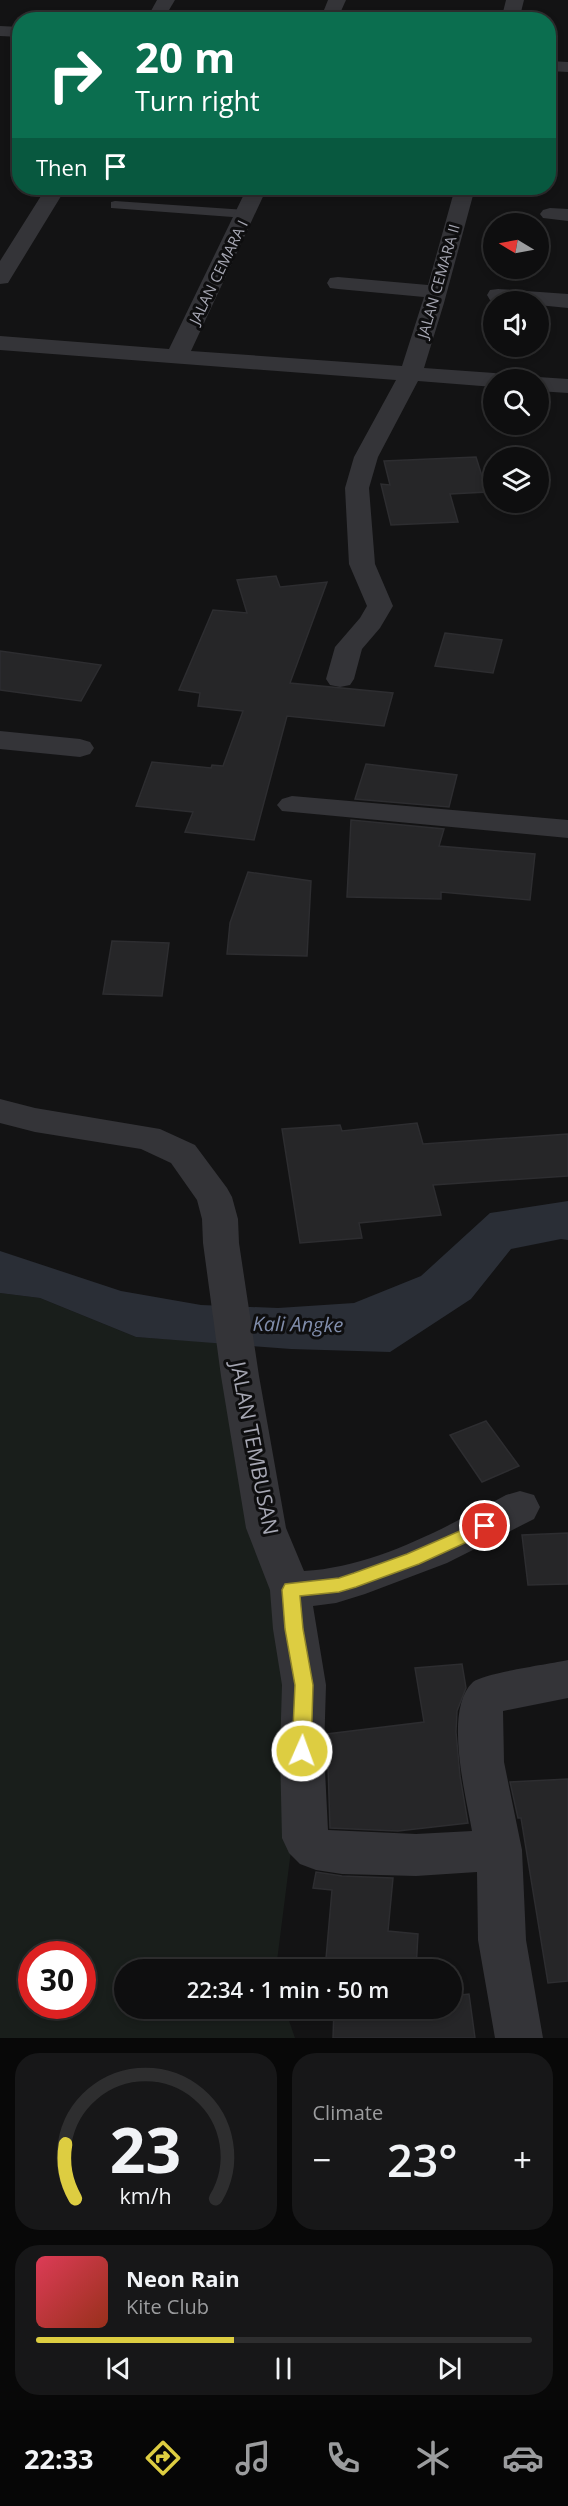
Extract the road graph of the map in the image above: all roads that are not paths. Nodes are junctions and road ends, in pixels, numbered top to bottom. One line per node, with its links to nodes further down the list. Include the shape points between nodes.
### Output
1 (52, 195): 6 (street)
2 (254, 195): 5 (street, JALAN CEMARA I)
3 (463, 195): 8 (street, JALAN CEMARA II)
4 (115, 204): 5 (lane)
5 (246, 214): 12 (street, JALAN CEMARA I)
6 (0, 278)
7 (338, 283): 8 (street)
8 (436, 292): 13 (street, JALAN CEMARA II)
9 (549, 299): 10 (street)
10 (568, 300)
11 (0, 343): 12 (street)
12 (177, 356): 13 (street)
13 (410, 373): 14 (street); 17 (street, JALAN CEMARA II, via 371,448 357,488 360,556 380,606 349,647)
14 (483, 379)
15 (549, 385): 16 (street)
16 (568, 386)
17 (340, 679)
18 (0, 740): 19 (street)
19 (80, 748)
20 (292, 805): 21 (street)
21 (568, 829)
22 (0, 1111): 24 (street, JALAN TEMBUSAN, via 148,1138 183,1154 214,1197 266,1528)
23 (520, 1508): 24 (street, via 453,1542 372,1574 339,1585)
24 (291, 1590): 26 (street, JALAN TEMBUSAN, via 304,1685 305,1838 316,1849 342,1852 416,1855)
25 (568, 1679): 26 (street, via 489,1695 481,1708 484,1778)
26 (499, 1850): 27 (street, via 502,1940)
27 (519, 2038)

